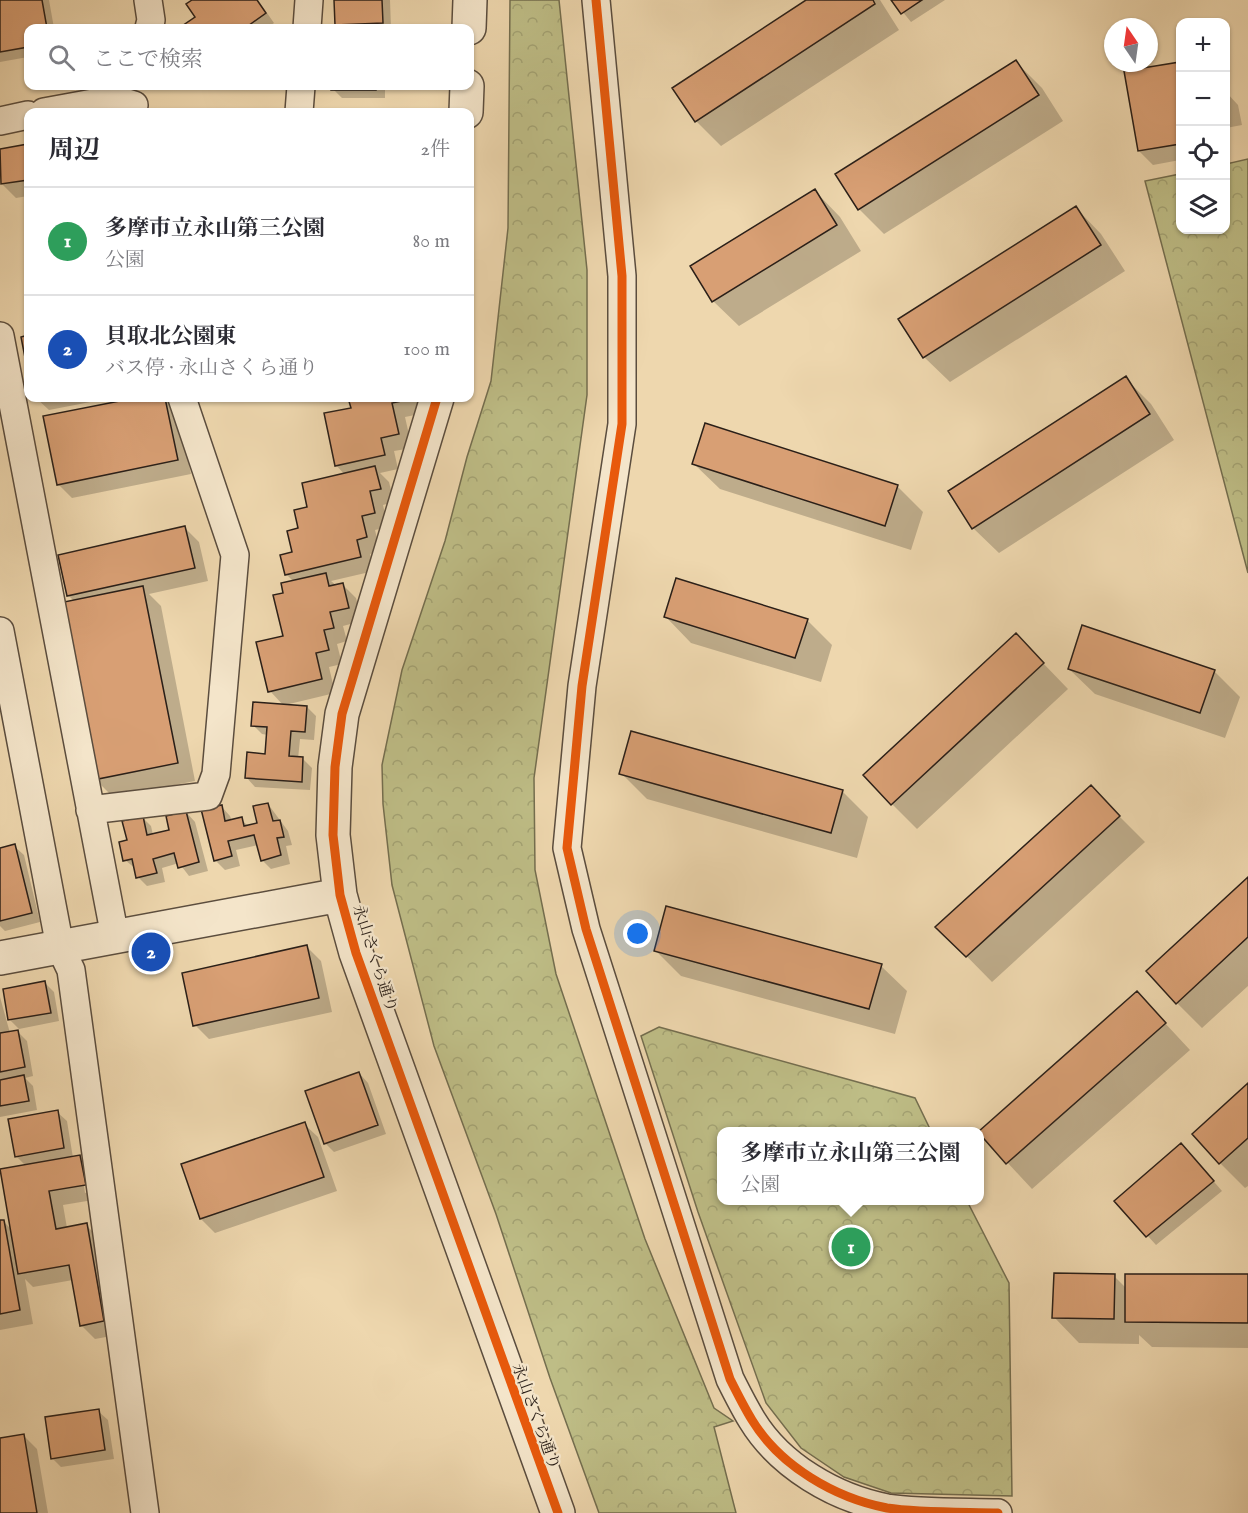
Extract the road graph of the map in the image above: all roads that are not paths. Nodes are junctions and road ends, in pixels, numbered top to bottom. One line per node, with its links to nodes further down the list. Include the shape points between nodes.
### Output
1 (148, 0): 5 (street)
2 (309, 0): 6 (street)
3 (470, 0): 7 (street)
4 (596, 0): 27 (street, via 622,276 622,424 582,686 567,848 586,929 730,1379 753,1422 780,1453 811,1479 834,1491 887,1508)
5 (150, 24)
6 (307, 24)
7 (469, 24)
8 (301, 90): 12 (street)
9 (467, 90): 13 (street)
10 (135, 101): 11 (street, via 115,99)
11 (66, 108)
12 (299, 108)
13 (466, 108)
14 (24, 117): 15 (street)
15 (0, 121)
16 (0, 336): 20 (street)
17 (183, 402): 20 (street, via 235,555 216,774 208,796)
18 (436, 402): 21 (street, 永山さくら通り, via 342,714 332,801)
19 (0, 631): 23 (street)
20 (90, 810): 22 (street)
21 (340, 895): 22 (street); 26 (street, 永山さくら通り, via 356,953)
22 (115, 937): 23 (street)
23 (60, 946): 24 (street); 25 (street, via 71,970)
24 (0, 958)
25 (145, 1513)
26 (558, 1513)
27 (998, 1513)

